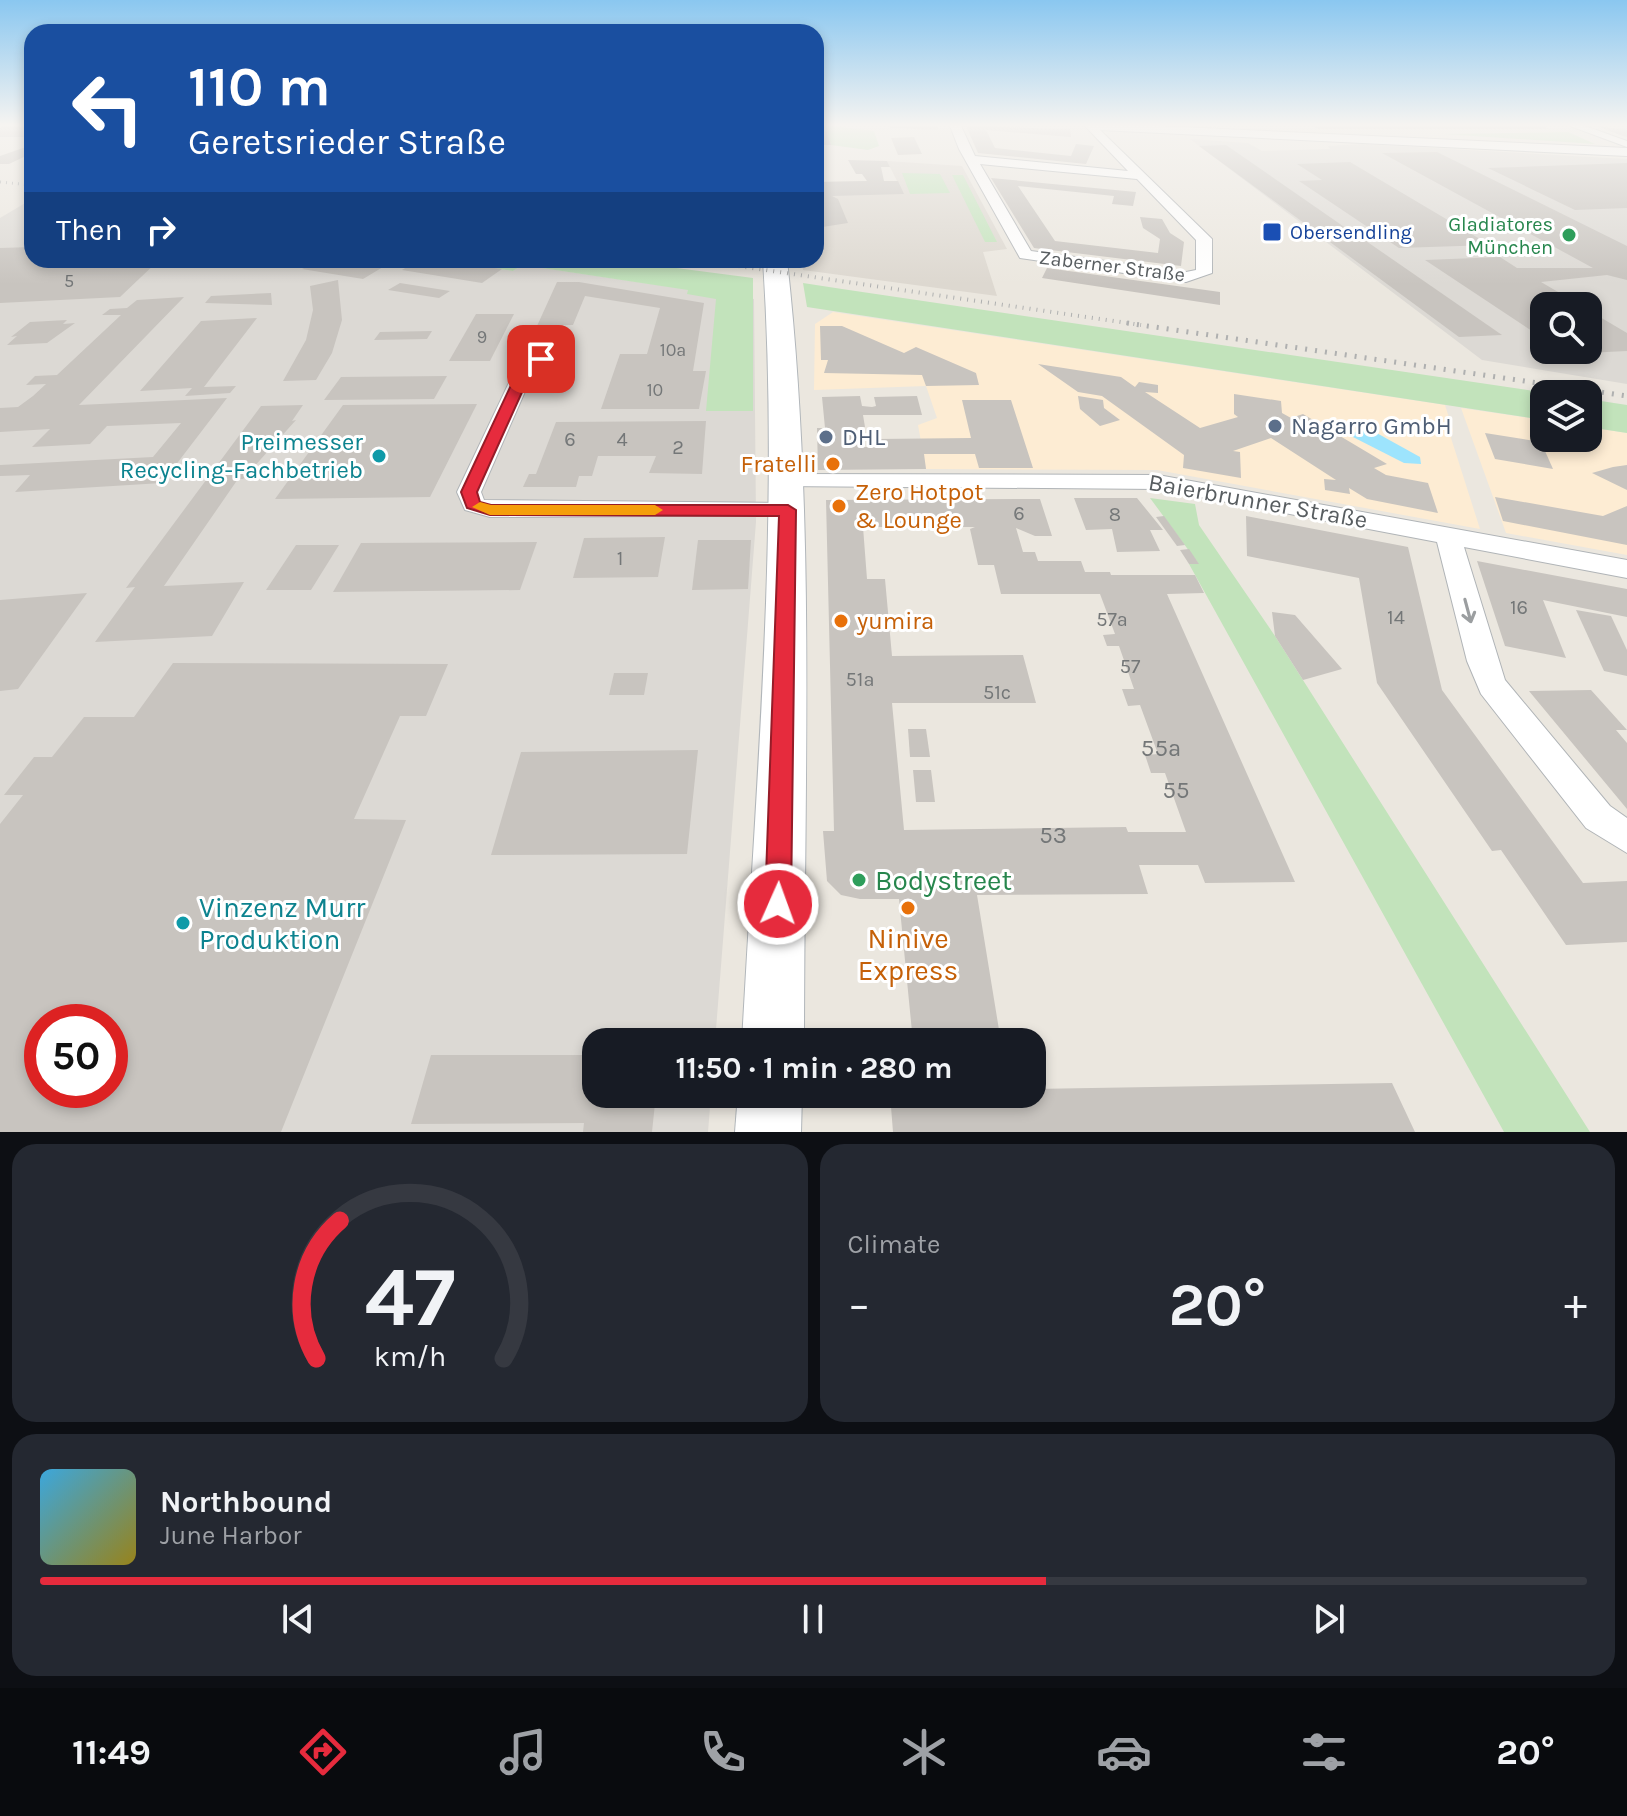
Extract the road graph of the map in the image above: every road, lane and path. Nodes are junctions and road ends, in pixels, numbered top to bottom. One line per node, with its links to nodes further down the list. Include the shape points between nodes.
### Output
1 (983, 179): 2 (street, Zaberner Straße, via 1026,255 1198,277 1204,273 1204,239)
2 (1144, 179)
3 (776, 268): 5 (main road)
4 (556, 349): 5 (street, Baierbrunner Straße, via 526,368 469,492 473,505 490,510)
5 (788, 496): 6 (street, Baierbrunner Straße, via 1141,480); 9 (main road)
6 (1448, 535): 7 (street, Baierbrunner Straße); 8 (street, one-way to 8, via 1492,686 1598,817)
7 (1627, 569)
8 (1627, 838)
9 (773, 1028)
10 (769, 1108): 11 (main road)
11 (768, 1132)

